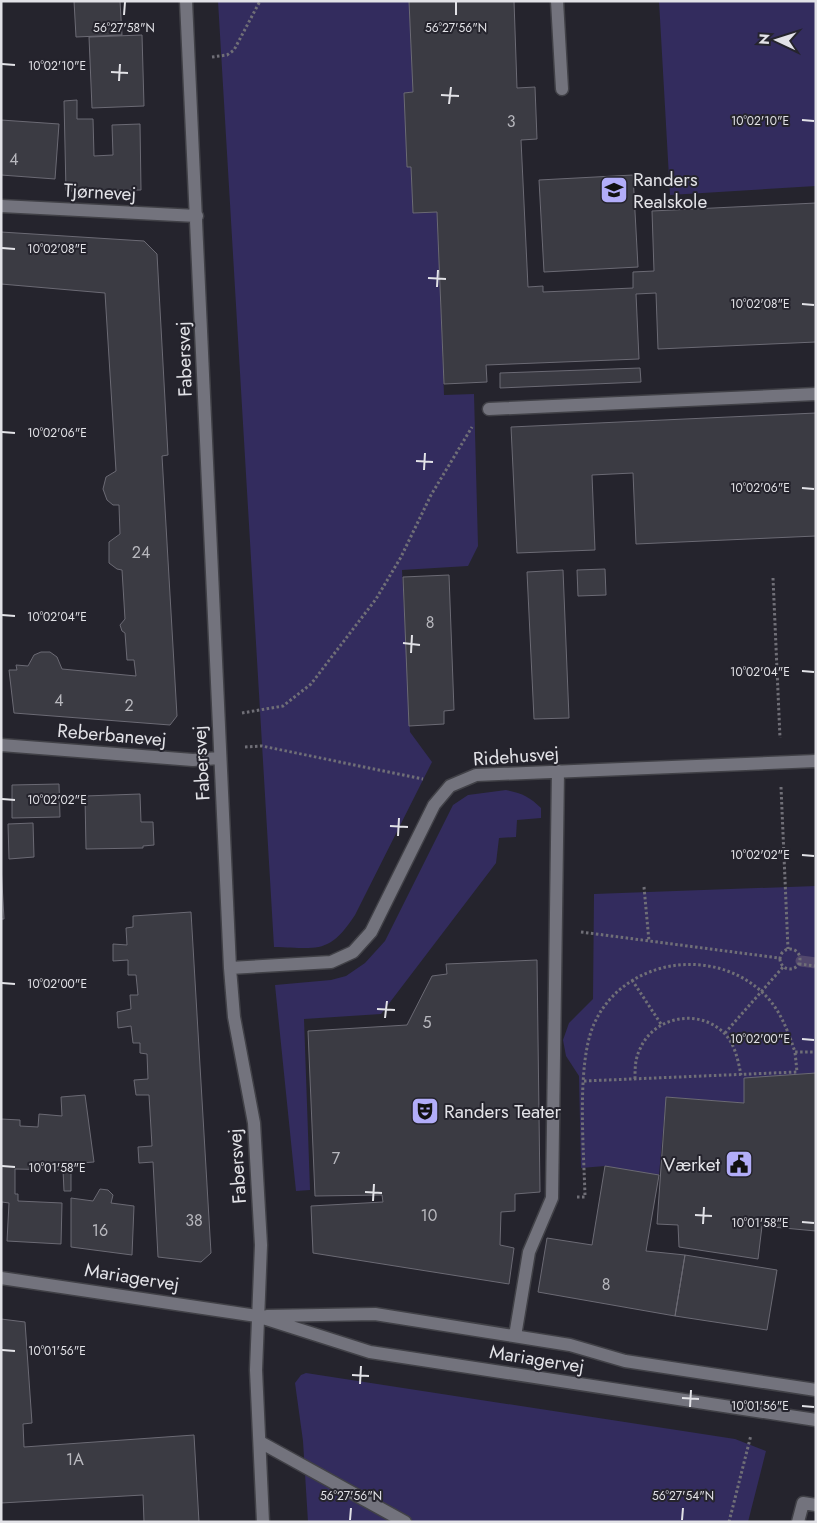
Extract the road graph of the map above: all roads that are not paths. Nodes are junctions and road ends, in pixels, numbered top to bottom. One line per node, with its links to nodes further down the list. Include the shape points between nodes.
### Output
1 (186, 1): 5 (street, Fabersvej)
2 (557, 1): 3 (street)
3 (562, 89)
4 (1, 206): 5 (street, Tjørnevej)
5 (197, 216): 9 (street, Fabersvej)
6 (816, 394): 7 (street)
7 (489, 409)
8 (1, 745): 9 (street, Reberbanevej, via 193,760)
9 (219, 753): 12 (street, Fabersvej)
10 (816, 761): 11 (street, Ridehusvej)
11 (558, 772): 12 (street, Ridehusvej, via 476,775 450,786 434,805 372,932 353,952 331,962); 15 (street, via 552,1198 529,1252)
12 (230, 968): 14 (street, Fabersvej, via 234,1017 254,1123 261,1245)
13 (1, 1278): 14 (street, Mariagervej)
14 (258, 1316): 15 (street, Mariagervej, via 375,1314); 17 (street, Mariagervej, via 370,1352); 18 (street, Fabersvej, via 256,1370)
15 (515, 1336): 16 (street, Mariagervej, via 570,1345 625,1361)
16 (816, 1390)
17 (816, 1420)
18 (260, 1442): 20 (street, Fabersvej); 21 (street)
19 (816, 1505): 22 (street, via 803,1503)
20 (263, 1522)
21 (405, 1522)
22 (798, 1522)

